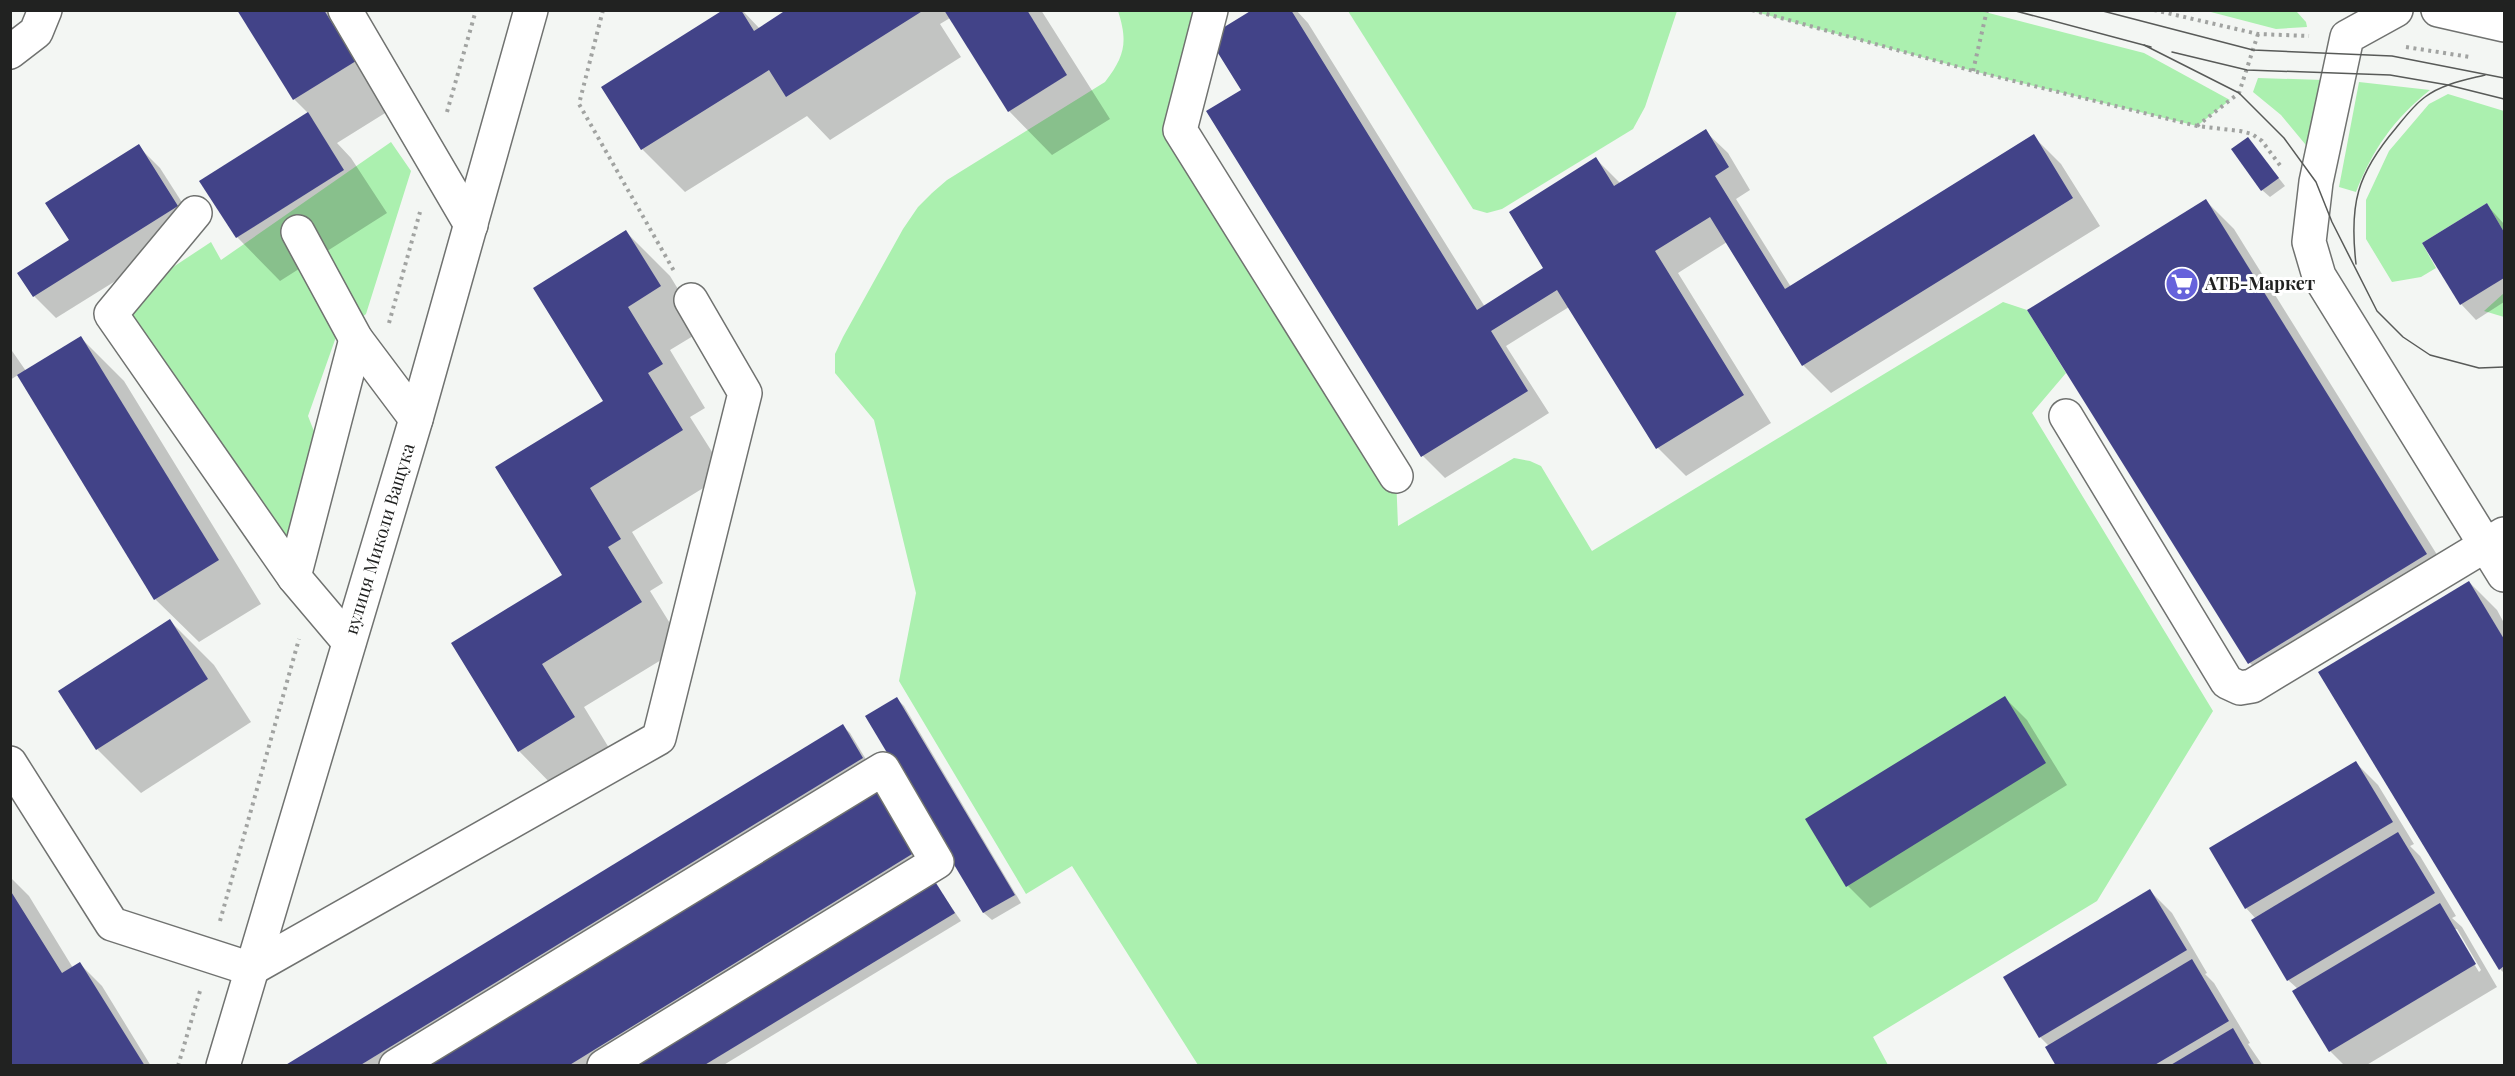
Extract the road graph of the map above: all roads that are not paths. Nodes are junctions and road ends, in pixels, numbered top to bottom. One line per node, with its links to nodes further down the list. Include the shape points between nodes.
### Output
1 (45, 10): 8 (main road, via 36,32)
2 (345, 10): 10 (main road)
3 (531, 10): 10 (main road, вулиця Миколи Ващука)
4 (1210, 10): 16 (main road, via 1180,130)
5 (2396, 10): 17 (main road, via 2347,37 2316,182 2309,242 2319,276)
6 (2438, 10): 7 (main road)
7 (2505, 25)
8 (10, 52)
9 (195, 213): 19 (main road, via 111,314)
10 (471, 225): 15 (main road, вулиця Миколи Ващука)
11 (298, 232): 13 (main road)
12 (691, 300): 22 (main road, via 745,393 659,738)
13 (356, 339): 15 (main road); 19 (main road)
14 (2066, 416): 17 (main road, via 2227,682 2240,688 2253,686)
15 (416, 419): 20 (main road, вулиця Миколи Ващука)
16 (1396, 476)
17 (2495, 540): 18 (main road)
18 (2505, 575)
19 (294, 577): 20 (main road)
20 (349, 642): 22 (main road, вулиця Миколи Ващука)
21 (10, 763): 22 (main road, via 112,924)
22 (251, 969): 23 (main road, вулиця Миколи Ващука)
23 (223, 1065)
24 (396, 1065): 25 (main road, via 883,770 937,862)
25 (604, 1065)

